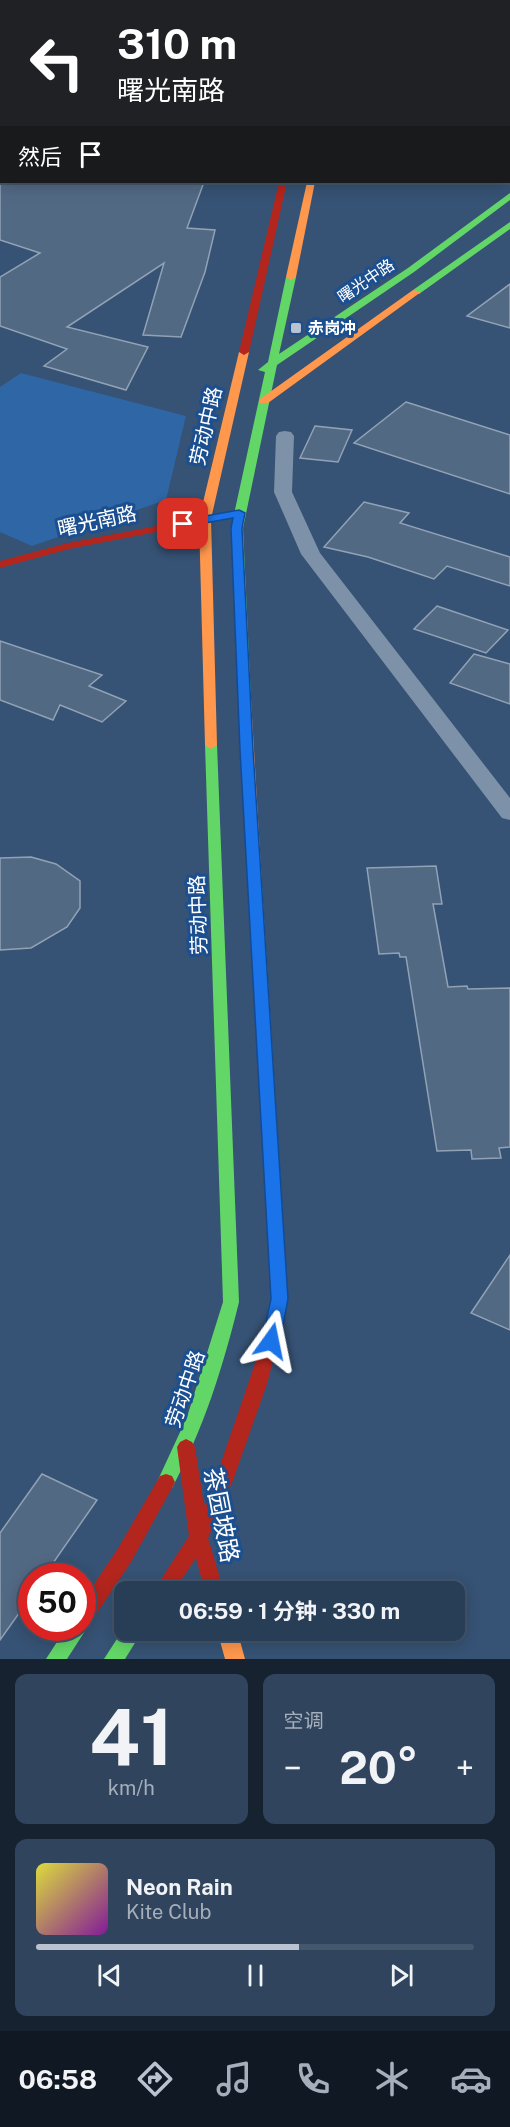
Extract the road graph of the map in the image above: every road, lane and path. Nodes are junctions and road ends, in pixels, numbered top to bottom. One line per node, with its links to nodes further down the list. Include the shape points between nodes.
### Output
1 (283, 183): 6 (main road, 劳动中路)
2 (311, 183): 5 (main road)
3 (510, 196): 5 (main road, 曙光中路, via 411,270)
4 (510, 225): 7 (main road, 曙光中路)
5 (272, 364): 6 (main road, 曙光中路); 7 (main road)
6 (235, 388): 10 (main road, 劳动中路)
7 (264, 401): 9 (main road)
8 (285, 436): 15 (street, via 283,492 311,554)
9 (239, 513): 10 (main road, 曙光南路); 11 (main road)
10 (205, 526): 11 (main road, 曙光南路); 12 (main road, 曙光南路, via 68,546); 13 (main road, 曙光南路); 16 (main road, 劳动中路, via 231,1302)
11 (237, 528): 17 (main road, via 280,1299 246,1422)
12 (3, 561): 13 (main road)
13 (33, 570): 14 (main road, 曙光南路)
14 (1, 579)
15 (510, 813)
16 (186, 1447): 17 (main road, 茶园坡路); 20 (main road, 劳动中路)
17 (199, 1538): 18 (main road); 19 (main road, 茶园坡路)
18 (170, 1581)
19 (212, 1581)
20 (96, 1598)
21 (68, 1641): 24 (main road)
22 (126, 1641): 25 (main road)
23 (230, 1641): 26 (main road)
24 (56, 1659)
25 (114, 1659)
26 (234, 1659)

